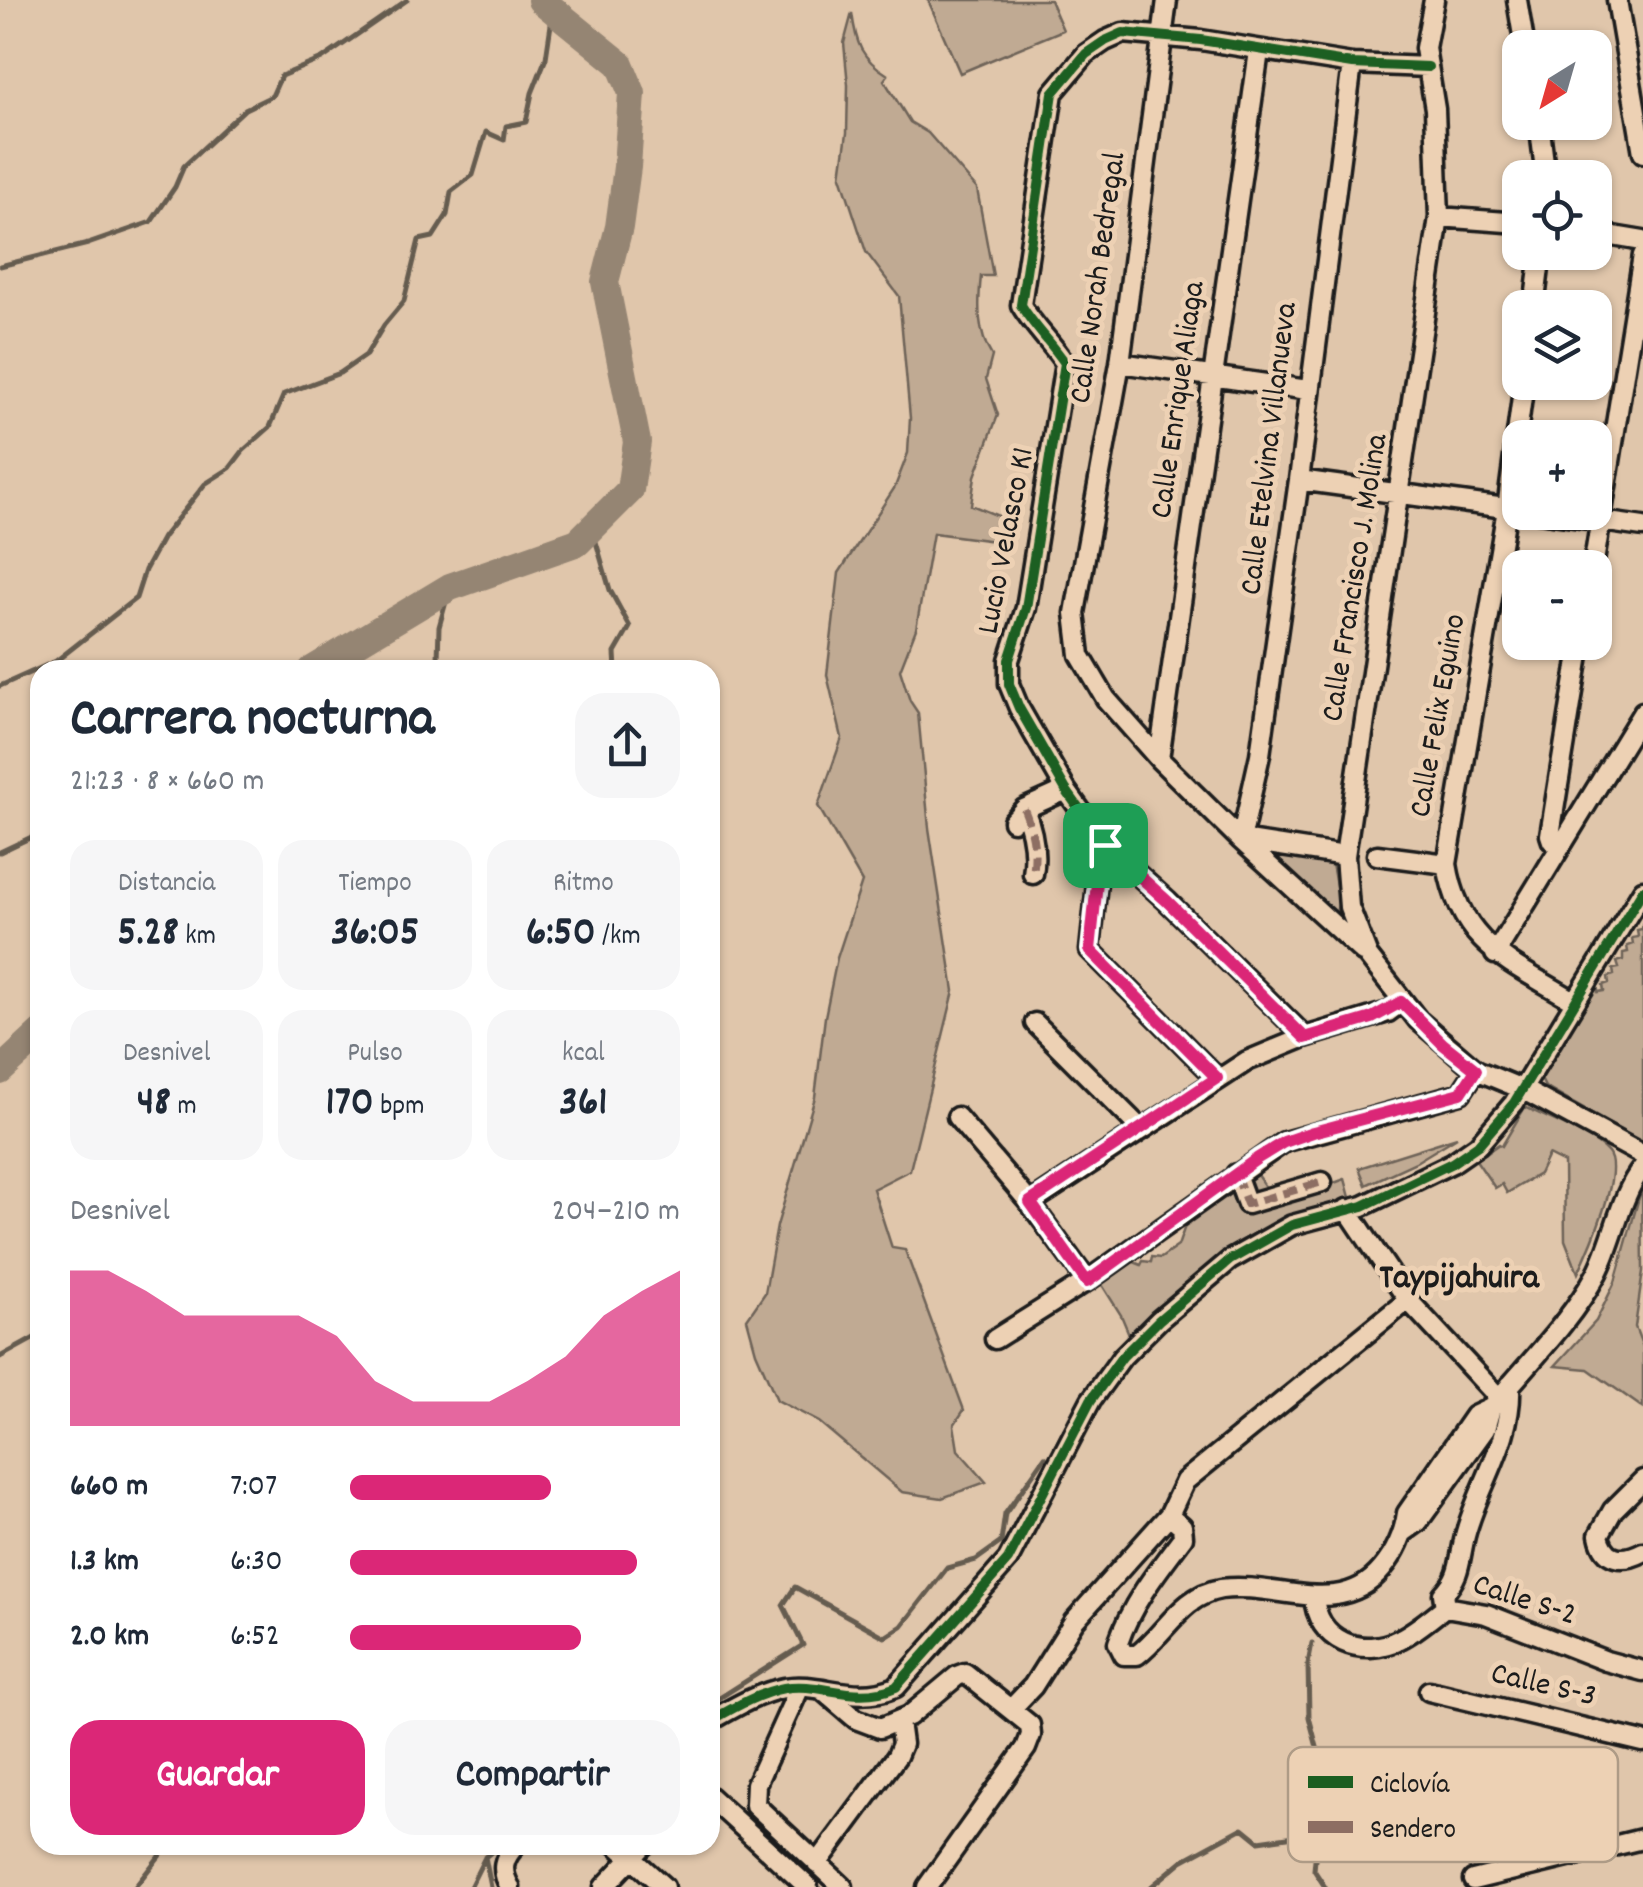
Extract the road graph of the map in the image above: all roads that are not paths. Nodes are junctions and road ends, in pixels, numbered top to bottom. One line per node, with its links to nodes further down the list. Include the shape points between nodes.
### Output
1 (1167, 0): 6 (street, Calle Norah Bedregal)
2 (1434, 0): 9 (street, Calle Francisco J. Molina)
3 (1516, 0): 5 (street)
4 (1616, 0): 10 (street)
5 (1522, 30)
6 (1164, 37): 7 (street); 16 (street, Calle Norah Bedregal); 29 (street, Lucio Velasco K1, via 1123,33 1105,40 1053,93 1021,305 1065,364 1009,684)
7 (1259, 51): 8 (street); 17 (street, Calle Enrique Aliaga)
8 (1352, 64): 9 (street); 18 (street, Calle Etelvina Villanueva)
9 (1428, 67): 11 (street, Calle Francisco J. Molina)
10 (1643, 153)
11 (1440, 217): 12 (street); 21 (street, Calle Francisco J. Molina)
12 (1502, 222)
13 (1612, 235): 14 (street)
14 (1643, 240)
15 (1643, 255): 19 (street)
16 (1120, 362): 17 (street); 28 (street, Calle Norah Bedregal, via 1075,612 1080,654 1106,699)
17 (1214, 376): 18 (street); 28 (street, Calle Enrique Aliaga)
18 (1308, 390): 20 (street, Calle Etelvina Villanueva)
19 (1612, 451)
20 (1299, 480): 21 (street); 30 (street, Calle Etelvina Villanueva, via 1260,755)
21 (1401, 494): 22 (street); 34 (street, Calle Francisco J. Molina)
22 (1502, 508)
23 (1612, 522): 24 (street)
24 (1643, 527)
25 (1509, 530): 35 (street, Calle Felix Eguino)
26 (1579, 660): 32 (street, via 1550,835)
27 (1643, 712): 32 (street)
28 (1159, 758): 30 (street, Calle Norah Bedregal)
29 (1066, 790): 31 (street, Lucio Velasco K1); 36 (street, via 1018,815 1031,827)
30 (1241, 840): 34 (street); 39 (street, Calle Norah Bedregal)
31 (1105, 845): 43 (street, Lucio Velasco K1); 45 (street, via 1090,950)
32 (1560, 846): 38 (street)
33 (1377, 855): 35 (street)
34 (1345, 856): 39 (street, Calle Francisco J. Molina, via 1350,907)
35 (1447, 864): 38 (street, Calle Felix Eguino, via 1458,907)
36 (1034, 874)
37 (1643, 890): 41 (street)
38 (1495, 954): 41 (street, Calle Felix Eguino)
39 (1368, 956): 40 (street, Calle Francisco J. Molina)
40 (1401, 1002): 43 (street); 44 (street, Calle Francisco J. Molina)
41 (1574, 1002): 46 (street)
42 (1035, 1023): 48 (street)
43 (1305, 1038): 45 (street)
44 (1476, 1070): 46 (street, Calle Francisco J. Molina); 51 (street, via 1461,1093 1284,1142)
45 (1217, 1078): 48 (street)
46 (1522, 1089): 49 (street, Calle Francisco J. Molina); 54 (street, via 1466,1155)
47 (957, 1117): 53 (street)
48 (1142, 1130): 53 (street)
49 (1643, 1156)
50 (1643, 1166): 58 (street, via 1629,1184 1585,1293)
51 (1236, 1174): 52 (street, via 1247,1204); 55 (street)
52 (1322, 1182)
53 (1030, 1202): 55 (street)
54 (1347, 1209): 56 (street); 66 (street, via 1292,1225 1230,1260 1122,1357 1091,1400 1008,1560 896,1687 864,1694)
55 (1087, 1282): 57 (street)
56 (1408, 1300): 58 (street); 60 (street, via 1185,1481)
57 (994, 1339)
58 (1500, 1397): 62 (street, via 1474,1444 1366,1584 1352,1593); 63 (street, via 1510,1412 1465,1536 1460,1572 1443,1594)
59 (1643, 1480): 61 (street, via 1598,1535 1612,1558)
60 (1169, 1515): 62 (street, via 1182,1526 1183,1538 1123,1630 1118,1643 1124,1654 1137,1655 1188,1603 1219,1589); 68 (street, via 1074,1621)
61 (1643, 1552)
62 (1314, 1596): 63 (street, via 1328,1634 1360,1646 1401,1639)
63 (1445, 1607): 64 (street, Calle S-2, via 1486,1614)
64 (1643, 1671)
65 (799, 1688): 66 (street); 69 (street, via 786,1687); 79 (street, via 754,1799)
66 (823, 1691): 70 (street, via 866,1724)
67 (1429, 1691): 71 (street, Calle S-3)
68 (1012, 1708): 70 (street, via 965,1673); 86 (street, via 1030,1725 1026,1748)
69 (720, 1715)
70 (898, 1722): 79 (street, via 897,1756)
71 (1643, 1742)
72 (720, 1806): 84 (street)
73 (1643, 1830): 74 (street)
74 (1642, 1839)
75 (507, 1855): 81 (street, via 503,1875)
76 (634, 1855): 82 (street)
77 (641, 1855): 83 (street)
78 (1547, 1862): 80 (street)
79 (816, 1864): 85 (street)
80 (1473, 1880)
81 (510, 1887)
82 (604, 1887)
83 (664, 1887)
84 (808, 1887)
85 (843, 1887)
86 (927, 1887)

